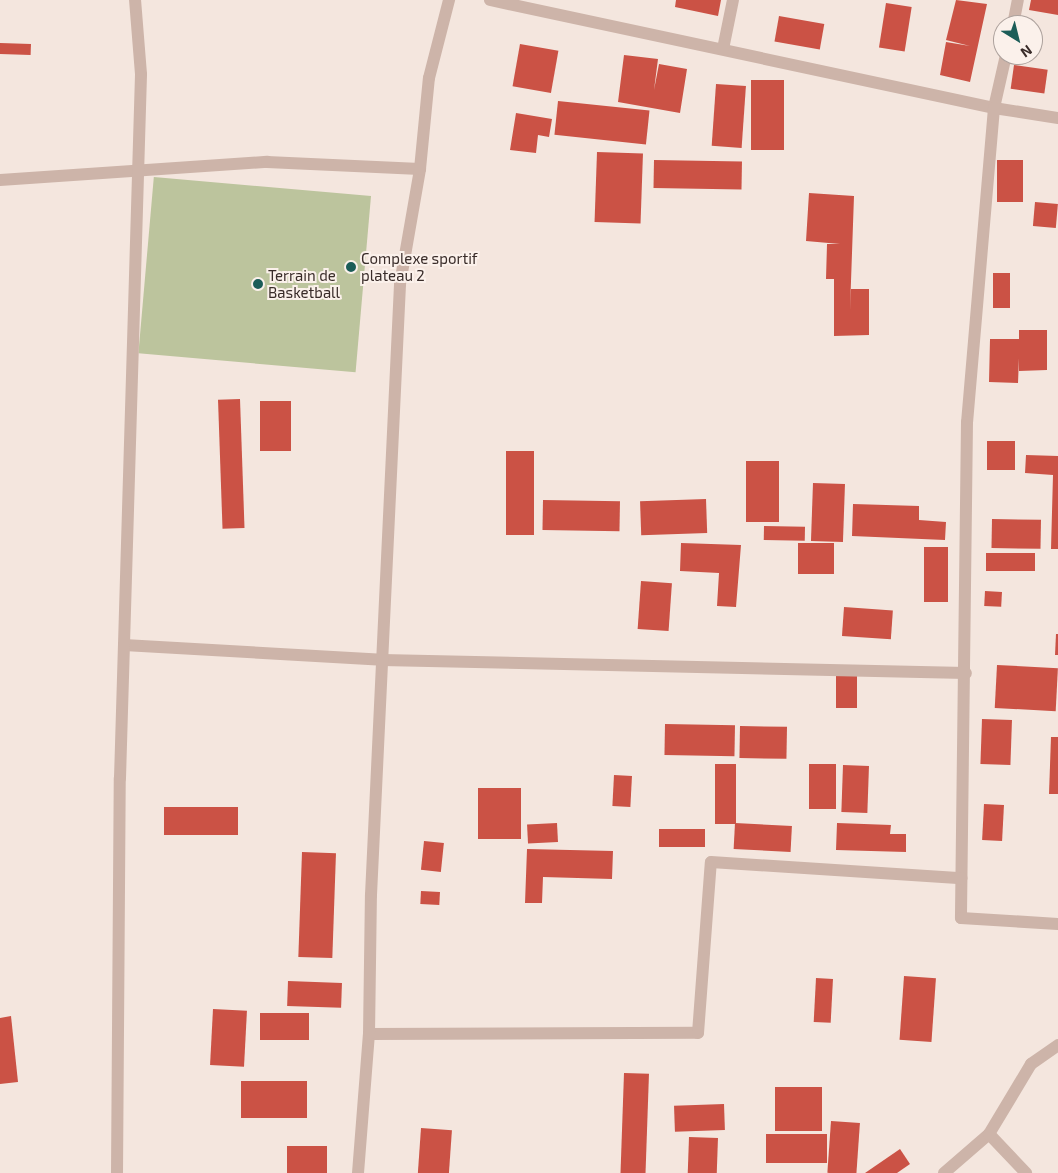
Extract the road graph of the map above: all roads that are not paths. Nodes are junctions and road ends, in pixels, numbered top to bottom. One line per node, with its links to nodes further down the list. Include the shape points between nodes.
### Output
1 (135, 0): 11 (street, via 141,74)
2 (449, 0): 12 (street, via 429,78)
3 (490, 0): 7 (street)
4 (733, 0): 7 (street)
5 (1018, 0): 6 (street)
6 (1015, 15)
7 (723, 49): 9 (street)
8 (1004, 65): 9 (street)
9 (994, 108): 10 (street); 16 (street, via 968,422)
10 (1058, 118)
11 (138, 168): 12 (street, via 267,162); 13 (street); 14 (street)
12 (420, 169): 15 (street, via 400,284)
13 (0, 180)
14 (124, 644): 15 (street); 22 (street)
15 (382, 660): 16 (street); 19 (street, via 371,895)
16 (966, 673): 17 (street)
17 (961, 878): 18 (street, via 961,918); 19 (street, via 711,862 698,1033)
18 (1058, 924)
19 (370, 1034): 23 (street)
20 (1058, 1045): 21 (street, via 1031,1064)
21 (989, 1134): 24 (street); 25 (street)
22 (117, 1173)
23 (358, 1173)
24 (944, 1173)
25 (1026, 1173)

